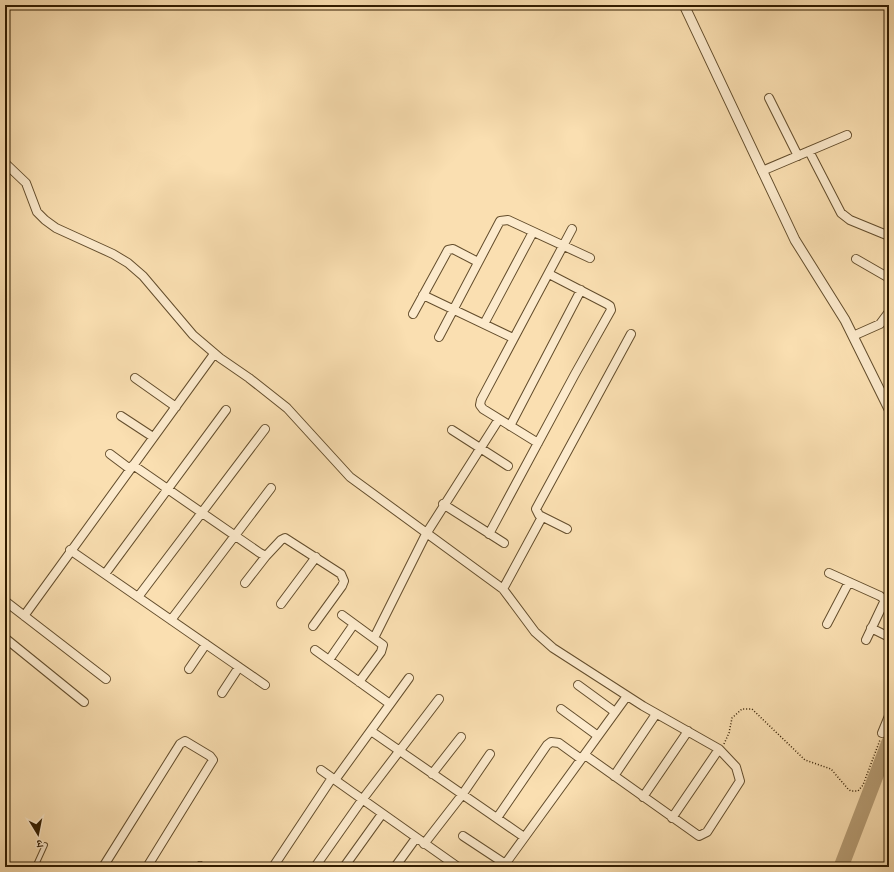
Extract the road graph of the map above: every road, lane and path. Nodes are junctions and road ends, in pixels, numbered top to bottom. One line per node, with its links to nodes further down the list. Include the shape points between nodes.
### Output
1 (684, 5): 7 (street)
2 (769, 98): 5 (street)
3 (847, 135): 4 (street)
4 (809, 151): 5 (street); 10 (street, via 841,213 850,220)
5 (798, 156): 7 (street)
6 (5, 163): 27 (street, via 26,183 37,212 45,220 56,228 128,263 143,276 193,335)
7 (762, 171): 24 (street, via 795,240)
8 (572, 229): 11 (street)
9 (533, 232): 11 (street); 14 (street, via 508,220 500,221); 22 (street)
10 (889, 236)
11 (564, 246): 12 (street); 15 (street)
12 (590, 258)
13 (856, 259): 16 (street)
14 (478, 262): 18 (street, via 454,249 448,250); 19 (street)
15 (549, 274): 17 (street); 26 (street)
16 (889, 278)
17 (581, 290): 34 (street); 38 (street, via 607,304 611,310)
18 (423, 295): 19 (street); 20 (street)
19 (453, 310): 22 (street); 25 (street)
20 (413, 314)
21 (888, 318): 24 (street, via 877,326)
22 (484, 324): 26 (street)
23 (631, 334): 47 (street, via 538,503 536,512)
24 (853, 336): 30 (street)
25 (439, 337)
26 (514, 338): 33 (street, via 480,405)
27 (214, 354): 29 (street); 49 (street, via 287,408 350,477)
28 (135, 378): 29 (street)
29 (176, 407): 37 (street)
30 (889, 409)
31 (226, 410): 44 (street)
32 (121, 416): 37 (street)
33 (498, 419): 34 (street); 39 (street)
34 (510, 426): 38 (street)
35 (265, 429): 46 (street)
36 (452, 430): 39 (street)
37 (153, 437): 42 (street)
38 (538, 443): 50 (street)
39 (480, 448): 41 (street); 45 (street)
40 (110, 454): 42 (street)
41 (508, 466)
42 (132, 467): 44 (street); 53 (street)
43 (270, 488): 51 (street)
44 (168, 489): 46 (street); 57 (street)
45 (444, 504): 49 (street); 50 (street)
46 (201, 513): 51 (street); 61 (street)
47 (542, 517): 48 (street); 60 (street)
48 (567, 529)
49 (426, 534): 60 (street); 73 (street)
50 (489, 534): 52 (street)
51 (234, 536): 54 (street); 66 (street)
52 (504, 543)
53 (70, 550): 57 (street); 65 (street)
54 (266, 556): 55 (street, via 285,538); 59 (street)
55 (316, 557): 63 (street); 69 (street, via 341,574 344,581)
56 (829, 573): 58 (street)
57 (105, 574): 61 (street)
58 (849, 582): 68 (street); 70 (street, via 885,600)
59 (245, 583)
60 (503, 589): 86 (street, via 535,632 553,648)
61 (138, 597): 66 (street)
62 (5, 601): 65 (street)
63 (280, 604)
64 (342, 615): 67 (street)
65 (24, 616): 81 (street)
66 (171, 620): 75 (street)
67 (354, 624): 73 (street); 77 (street)
68 (827, 624)
69 (313, 626)
70 (871, 628): 71 (street); 74 (street)
71 (889, 637)
72 (5, 638): 88 (street)
73 (374, 638): 82 (street, via 383,649)
74 (866, 640)
75 (206, 644): 78 (street); 79 (street)
76 (315, 650): 77 (street)
77 (329, 660): 82 (street)
78 (239, 667): 83 (street); 85 (street)
79 (189, 669)
80 (409, 678): 89 (street)
81 (106, 679)
82 (359, 682): 89 (street)
83 (265, 685)
84 (578, 685): 91 (street)
85 (222, 693)
86 (627, 696): 91 (street); 92 (street)
87 (439, 700): 100 (street)
88 (84, 702)
89 (390, 704): 94 (street)
90 (562, 709): 97 (street)
91 (615, 712): 97 (street)
92 (656, 714): 95 (street); 105 (street)
93 (889, 716): 96 (street)
94 (371, 730): 100 (street); 106 (street)
95 (688, 731): 99 (street); 108 (street)
96 (882, 733): 99 (path, via 861,789 855,792 848,789 831,769 805,760 752,709 742,709 732,718 728,737)
97 (598, 736): 102 (street)
98 (461, 737): 104 (street)
99 (719, 750): 112 (street); 112 (street, via 736,766 740,781 708,832 699,836)
100 (398, 751): 104 (street); 109 (street)
101 (490, 754): 107 (street)
102 (583, 757): 105 (street); 111 (street, via 559,743 551,742); 114 (street)
103 (321, 770): 106 (street)
104 (432, 774): 107 (street)
105 (614, 776): 108 (street)
106 (334, 779): 109 (street); 123 (street)
107 (462, 795): 111 (street); 116 (street)
108 (643, 797): 112 (street)
109 (362, 800): 110 (street); 124 (street)
110 (382, 814): 115 (street); 125 (street)
111 (497, 818): 114 (street)
112 (672, 818)
113 (463, 836): 119 (street)
114 (524, 837): 119 (street)
115 (416, 838): 116 (street); 126 (street)
116 (424, 844): 118 (street)
117 (45, 845): 120 (lane)
118 (453, 866)
119 (506, 866)
120 (35, 867)
121 (104, 867): 122 (street, via 180,744 185,741 213,760)
122 (147, 867)
123 (273, 867)
124 (315, 867)
125 (344, 867)
126 (395, 867)

